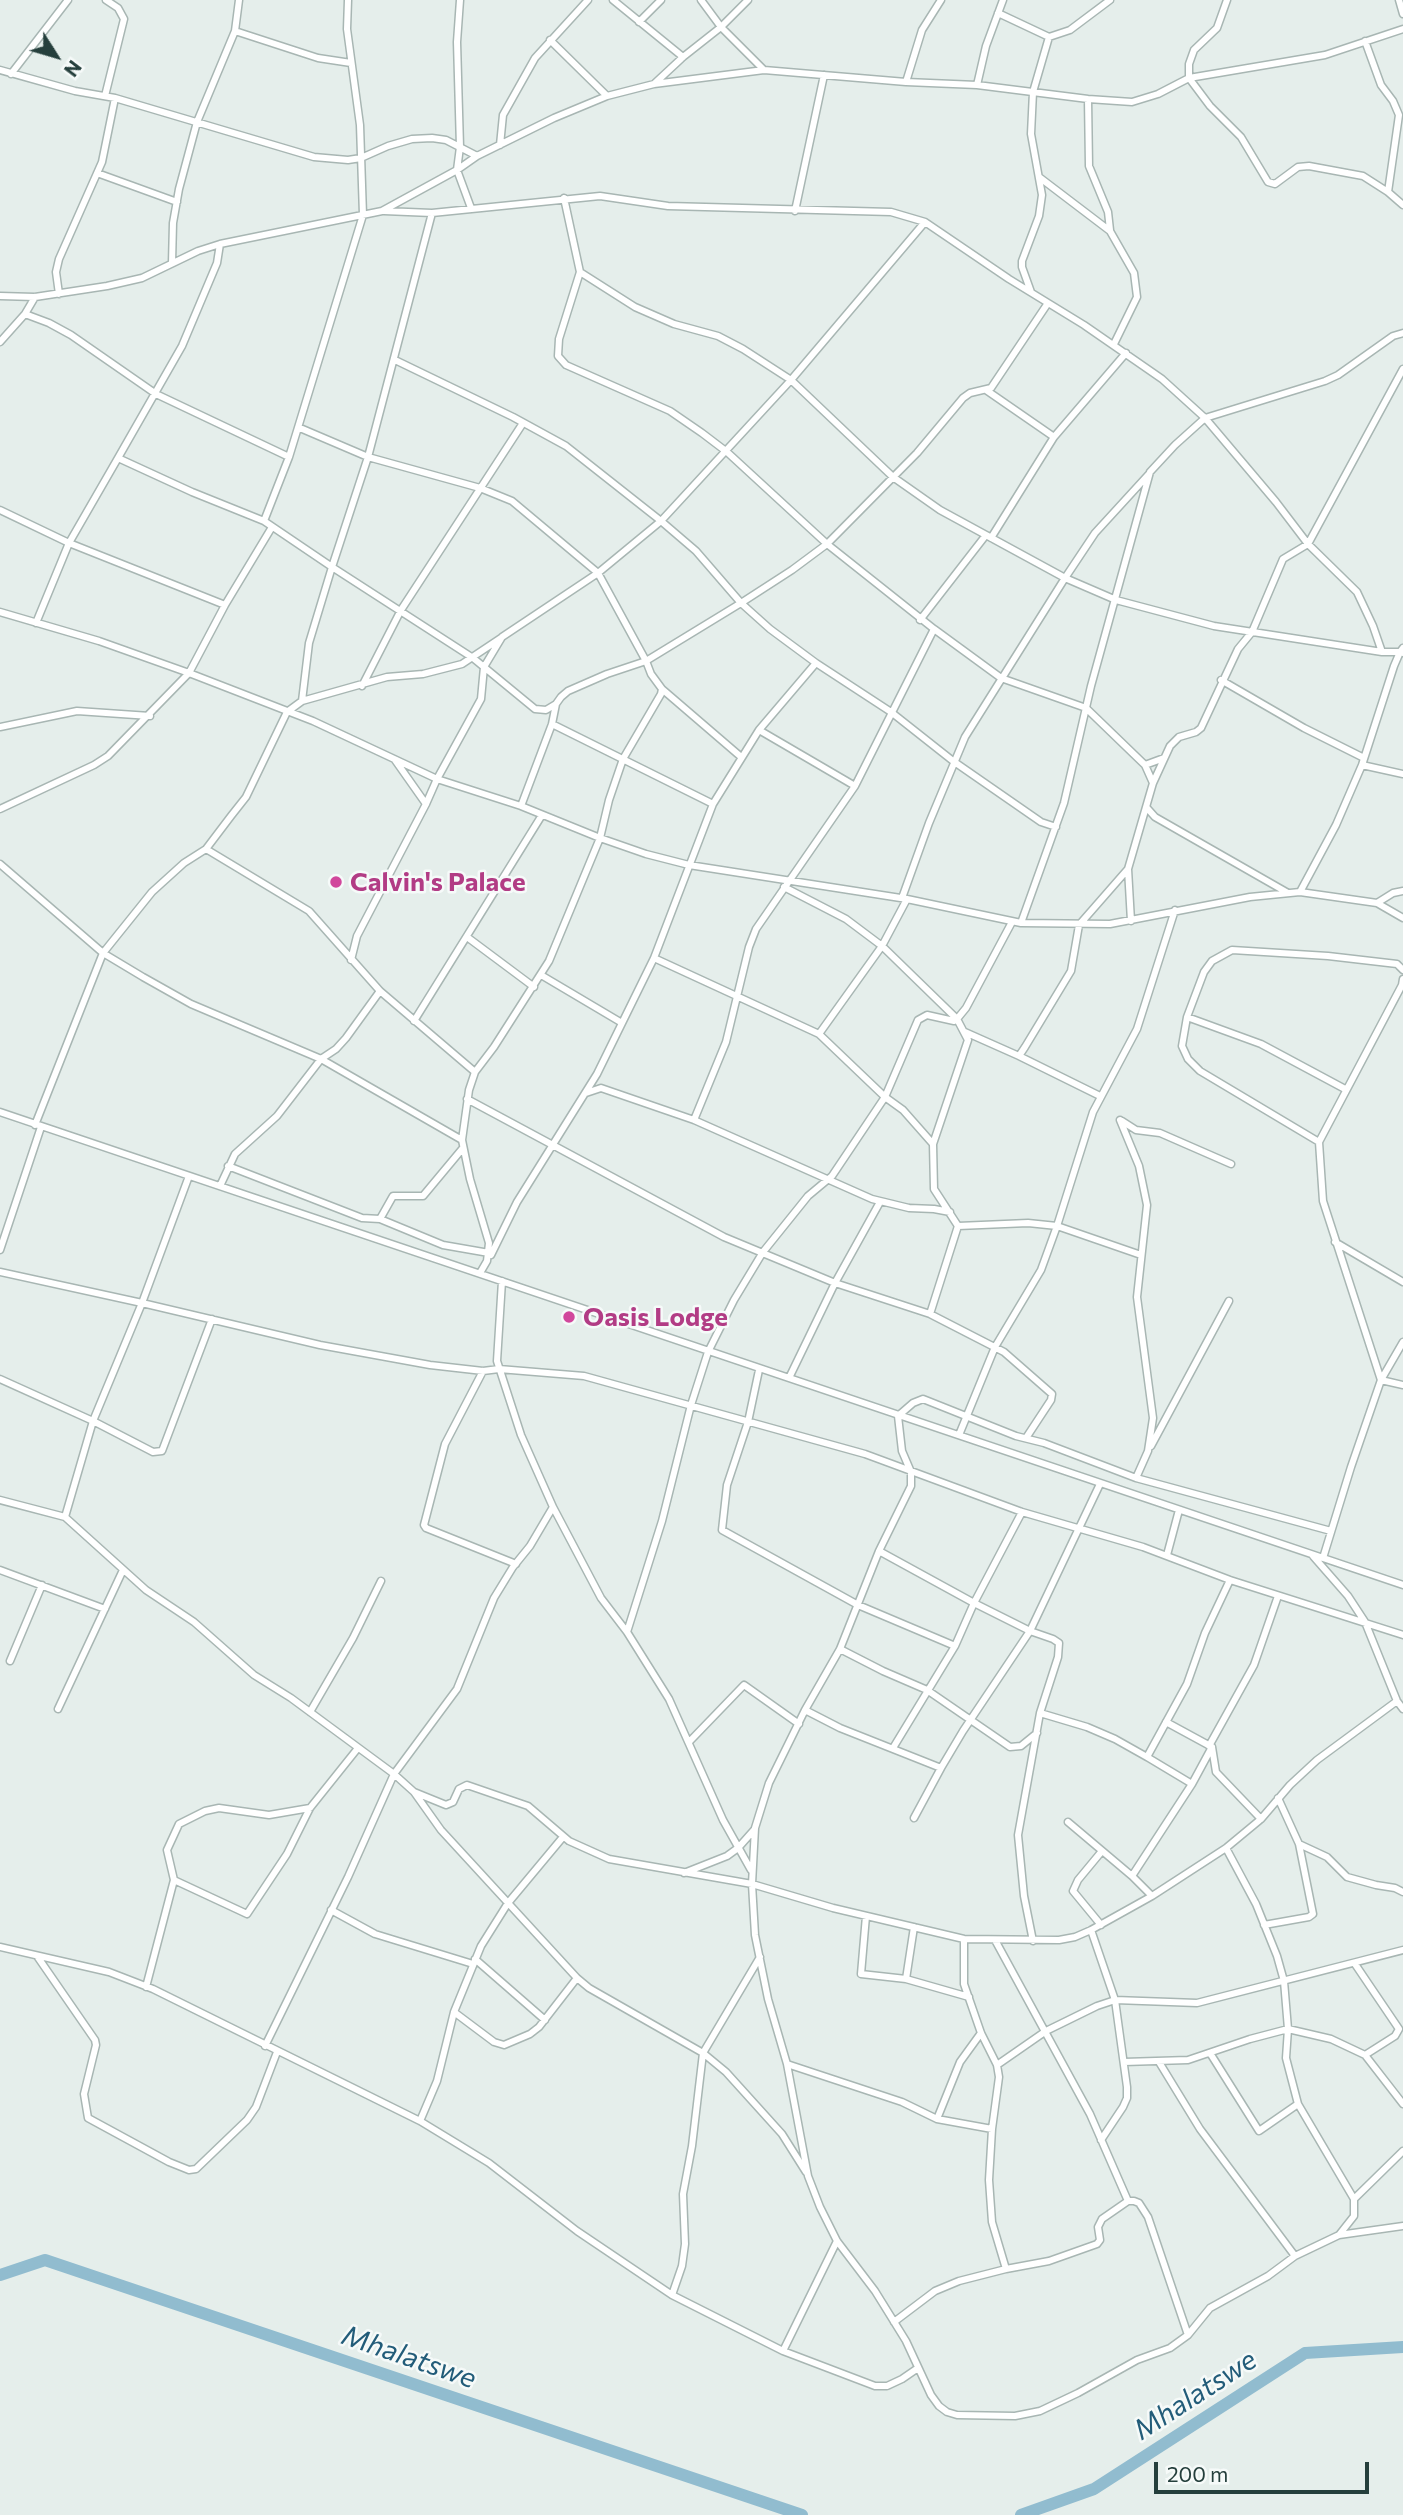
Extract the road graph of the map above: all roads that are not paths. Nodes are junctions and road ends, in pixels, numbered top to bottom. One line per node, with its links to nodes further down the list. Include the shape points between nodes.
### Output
1 (68, 0): 29 (street)
2 (106, 0): 36 (street, via 124,19)
3 (239, 0): 21 (street)
4 (348, 0): 26 (street)
5 (460, 0): 42 (street)
6 (588, 0): 23 (street)
7 (613, 0): 18 (street)
8 (661, 0): 18 (street)
9 (701, 0): 19 (street)
10 (748, 0): 19 (street)
11 (941, 0): 32 (street, via 922,30)
12 (1003, 0): 16 (street)
13 (1110, 0): 22 (street, via 1070,30)
14 (1227, 0): 31 (street, via 1217,28 1194,50)
15 (1399, 0): 17 (street)
16 (998, 13): 22 (street); 34 (street)
17 (1403, 14)
18 (639, 22): 25 (street)
19 (721, 27): 25 (street); 28 (street)
20 (1403, 29): 24 (street)
21 (235, 31): 26 (street); 40 (street)
22 (1049, 37): 35 (street)
23 (550, 40): 37 (street); 41 (street, via 508,103)
24 (1365, 41): 31 (street, via 1325,55); 48 (street, via 1381,85 1399,115)
25 (683, 57): 33 (street)
26 (351, 63): 44 (street)
27 (0, 70): 29 (street)
28 (764, 70): 30 (street); 33 (street)
29 (11, 74): 36 (street)
30 (824, 75): 32 (street); 54 (street)
31 (1189, 78): 39 (street, via 1132,102); 48 (street, via 1241,137 1272,184 1298,167 1309,166 1363,176)
32 (906, 82): 34 (street)
33 (654, 84): 37 (street)
34 (976, 85): 35 (street)
35 (1033, 92): 39 (street); 47 (street, via 1031,134)
36 (104, 96): 38 (street)
37 (607, 96): 41 (street)
38 (115, 98): 40 (street); 46 (street)
39 (1088, 99): 58 (street, via 1089,166 1108,212)
40 (197, 122): 44 (street, via 314,157); 50 (street)
41 (500, 145): 43 (street)
42 (460, 147): 43 (street); 44 (street, via 446,140 412,139); 45 (street)
43 (477, 156): 45 (street)
44 (361, 158): 56 (street)
45 (457, 170): 52 (street); 53 (street)
46 (97, 173): 50 (street); 63 (street, via 58,259)
47 (1039, 177): 58 (street); 62 (street, via 1039,216 1022,261)
48 (1388, 192): 51 (street)
49 (564, 198): 52 (street); 54 (street, via 600,196 668,206); 61 (street)
50 (177, 202): 60 (street)
51 (1403, 205)
52 (471, 208): 55 (street)
53 (382, 211): 55 (street); 56 (street)
54 (795, 211): 57 (street, via 891,212)
55 (432, 213): 72 (street)
56 (363, 215): 59 (street); 79 (street)
57 (925, 222): 62 (street); 74 (street)
58 (1110, 231): 70 (street, via 1137,285 1137,297)
59 (220, 244): 60 (street); 76 (street, via 218,263 196,316)
60 (172, 263): 63 (street, via 142,278)
61 (580, 272): 74 (street, via 664,320 728,340); 81 (street, via 558,356 596,380 670,411)
62 (1031, 292): 66 (street)
63 (59, 294): 65 (street)
64 (0, 296): 65 (street)
65 (35, 297): 67 (street)
66 (1048, 303): 70 (street); 75 (street)
67 (25, 314): 69 (street); 76 (street, via 71,335)
68 (1403, 333): 77 (street, via 1325,381)
69 (0, 342)
70 (1114, 344): 71 (street)
71 (1126, 354): 77 (street, via 1163,379); 80 (street)
72 (395, 360): 78 (street); 84 (street)
73 (1403, 369): 95 (street)
74 (791, 380): 81 (street); 86 (street)
75 (986, 390): 80 (street); 86 (street, via 963,398)
76 (156, 394): 82 (street); 83 (street)
77 (1205, 418): 85 (street); 95 (street)
78 (523, 423): 87 (street); 90 (street, via 566,446)
79 (300, 428): 83 (street); 84 (street)
80 (1055, 437): 92 (street)
81 (727, 452): 90 (street); 94 (street)
82 (118, 457): 89 (street); 93 (street)
83 (289, 457): 89 (street)
84 (368, 457): 87 (street); 96 (street)
85 (1150, 472): 98 (street, via 1095,533); 99 (street)
86 (893, 477): 92 (street, via 940,510); 94 (street)
87 (480, 488): 97 (street, via 512,500); 102 (street)
88 (0, 510): 93 (street)
89 (264, 521): 91 (street)
90 (661, 522): 97 (street); 100 (street, via 696,551)
91 (272, 527): 96 (street); 101 (street)
92 (989, 536): 98 (street); 104 (street)
93 (69, 543): 101 (street); 105 (street)
94 (827, 544): 100 (street); 104 (street)
95 (1308, 544): 107 (street, via 1283,559); 110 (street, via 1357,592)
96 (332, 567): 102 (street); 120 (street, via 309,643)
97 (598, 573): 108 (street); 112 (street)
98 (1065, 578): 99 (street); 116 (street)
99 (1116, 600): 107 (street); 122 (street)
100 (741, 603): 112 (street); 113 (street)
101 (225, 605): 115 (street)
102 (401, 610): 111 (street); 118 (street)
103 (0, 612): 105 (street)
104 (920, 620): 106 (street)
105 (36, 624): 115 (street)
106 (934, 629): 116 (street); 124 (street)
107 (1252, 632): 110 (street); 117 (street)
108 (502, 637): 111 (street); 114 (street)
109 (1402, 651): 110 (street); 134 (street)
110 (1382, 652)
111 (473, 658): 114 (street); 118 (street, via 446,669 387,677)
112 (646, 661): 119 (street); 121 (street, via 568,691)
113 (817, 663): 124 (street); 128 (street)
114 (484, 667): 121 (street, via 536,709); 137 (street, via 481,699)
115 (189, 674): 123 (street); 125 (street)
116 (1001, 678): 122 (street); 133 (street)
117 (1222, 680): 130 (street, via 1201,728 1179,737); 134 (street)
118 (362, 686): 120 (street)
119 (662, 690): 129 (street); 132 (street)
120 (302, 701): 123 (street)
121 (556, 704): 126 (street)
122 (1086, 708): 135 (street); 146 (street)
123 (287, 712): 131 (street); 148 (street, via 246,797)
124 (891, 712): 133 (street); 139 (street)
125 (150, 716): 127 (street, via 77,711); 144 (street, via 94,765)
126 (552, 724): 132 (street); 142 (street)
127 (0, 727)
128 (759, 730): 129 (street); 139 (street)
129 (740, 757): 141 (street)
130 (1164, 758): 135 (street); 138 (street)
131 (394, 759): 137 (street); 140 (street)
132 (623, 759): 141 (street); 147 (street)
133 (953, 761): 146 (street, via 1041,822); 157 (street)
134 (1363, 762): 136 (street); 155 (street)
135 (1145, 765): 138 (street)
136 (1403, 775)
137 (437, 779): 140 (street); 142 (street)
138 (1153, 783): 143 (street)
139 (855, 786): 152 (street)
140 (426, 804): 169 (street, via 357,936)
141 (713, 804): 150 (street)
142 (521, 806): 145 (street)
143 (1147, 808): 151 (street); 156 (street, via 1155,817)
144 (0, 809)
145 (542, 814): 147 (street); 165 (street)
146 (1056, 827): 163 (street)
147 (600, 838): 150 (street); 171 (street)
148 (206, 849): 167 (street, via 159,884); 169 (street, via 309,911)
149 (0, 864): 167 (street)
150 (689, 865): 152 (street); 168 (street)
151 (1129, 869): 161 (street); 164 (street)
152 (789, 880): 153 (street); 157 (street)
153 (784, 887): 166 (street, via 846,919); 175 (street, via 756,929)
154 (1403, 890): 158 (street)
155 (1300, 892): 156 (street); 158 (street)
156 (1287, 893): 159 (street)
157 (904, 899): 162 (street); 166 (street)
158 (1377, 904): 160 (street)
159 (1175, 910): 161 (street); 187 (street, via 1138,1029)
160 (1403, 918)
161 (1131, 921): 164 (street)
162 (1012, 922): 163 (street); 177 (street)
163 (1021, 923): 164 (street)
164 (1079, 925): 182 (street, via 1071,971)
165 (467, 937): 173 (street); 178 (street)
166 (882, 946): 177 (street); 181 (street)
167 (103, 953): 183 (street, via 191,1003); 192 (street)
168 (654, 958): 175 (street); 179 (street)
169 (351, 960): 174 (street)
170 (1403, 970): 176 (street, via 1397,964 1232,950 1212,961 1204,972)
171 (541, 975): 173 (street); 179 (street)
172 (1403, 983): 185 (street)
173 (534, 987): 184 (street)
174 (380, 991): 178 (street); 183 (street, via 336,1049)
175 (737, 995): 181 (street); 191 (street, via 726,1042)
176 (1187, 1017): 185 (street, via 1261,1044); 193 (street, via 1182,1046 1194,1066)
177 (957, 1019): 180 (street); 188 (street, via 927,1015 918,1020)
178 (414, 1021): 184 (street)
179 (622, 1023): 186 (street)
180 (965, 1032): 182 (street); 195 (street, via 967,1046)
181 (819, 1034): 188 (street)
182 (1019, 1056): 187 (street)
183 (321, 1059): 194 (street); 198 (street)
184 (475, 1072): 189 (street)
185 (1345, 1089): 193 (street)
186 (585, 1094): 191 (street, via 601,1088); 196 (street)
187 (1100, 1096): 206 (street)
188 (885, 1097): 195 (street); 200 (street)
189 (467, 1099): 194 (street); 196 (street)
190 (0, 1112): 192 (street)
191 (694, 1120): 200 (street)
192 (38, 1126): 199 (street); 208 (street)
193 (1319, 1142): 207 (street, via 1323,1201)
194 (462, 1144): 204 (street, via 424,1196 393,1196); 210 (street)
195 (933, 1144): 203 (street, via 934,1189)
196 (553, 1146): 209 (street, via 711,1231); 212 (street)
197 (1231, 1164): 211 (street, via 1120,1120 1145,1191 1147,1222)
198 (228, 1166): 201 (street); 204 (street, via 362,1218)
199 (188, 1177): 201 (street); 219 (street)
200 (826, 1181): 202 (street); 209 (street)
201 (220, 1186): 214 (street)
202 (880, 1202): 203 (street); 217 (street)
203 (950, 1212): 205 (street)
204 (380, 1219): 210 (street, via 443,1245)
205 (958, 1226): 206 (street); 220 (street)
206 (1057, 1226): 211 (street); 223 (street, via 1041,1270)
207 (1335, 1241): 216 (street); 230 (street)
208 (0, 1250)
209 (762, 1252): 217 (street); 224 (street)
210 (489, 1253): 212 (street)
211 (1141, 1255): 239 (street, via 1138,1319 1153,1405)
212 (487, 1261): 214 (street)
213 (0, 1272): 219 (street)
214 (480, 1273): 215 (street)
215 (502, 1281): 224 (street); 225 (street, via 496,1353)
216 (1403, 1282)
217 (835, 1283): 220 (street); 228 (street)
218 (1229, 1301): 239 (street)
219 (142, 1303): 221 (street); 235 (street)
220 (930, 1314): 223 (street)
221 (212, 1319): 227 (street, via 334,1347); 235 (street, via 162,1451 153,1452)
222 (1403, 1342): 230 (street)
223 (995, 1347): 233 (street); 238 (street, via 1052,1394)
224 (708, 1352): 226 (street); 232 (street)
225 (499, 1369): 227 (street); 232 (street, via 584,1376); 244 (street, via 521,1435)
226 (759, 1370): 228 (street); 236 (street)
227 (483, 1371): 254 (street, via 445,1444 424,1525)
228 (789, 1378): 234 (street)
229 (0, 1379): 235 (street)
230 (1381, 1380): 231 (street); 249 (street)
231 (1403, 1385)
232 (691, 1405): 236 (street); 267 (street, via 662,1521)
233 (967, 1415): 234 (street, via 923,1399); 237 (street); 238 (street)
234 (898, 1416): 237 (street); 240 (street, via 902,1451)
235 (93, 1421): 247 (street)
236 (748, 1422): 240 (street, via 865,1454); 263 (street, via 727,1485 722,1530)
237 (959, 1435): 242 (street)
238 (1026, 1438): 241 (street)
239 (1148, 1451): 241 (street)
240 (911, 1472): 246 (street); 250 (street, via 907,1495)
241 (1136, 1478): 249 (street)
242 (1100, 1484): 245 (street); 248 (street)
243 (1, 1503): 247 (street)
244 (553, 1507): 254 (street); 267 (street, via 601,1598)
245 (1179, 1510): 251 (street); 252 (street)
246 (1022, 1512): 248 (street); 262 (street)
247 (65, 1517): 256 (street)
248 (1080, 1529): 252 (street); 266 (street)
249 (1331, 1531): 253 (street)
250 (879, 1551): 262 (street); 263 (street)
251 (1312, 1554): 253 (street); 265 (street)
252 (1167, 1555): 257 (street)
253 (1323, 1558): 260 (street)
254 (516, 1564): 289 (street, via 494,1598 457,1689)
255 (0, 1570): 259 (street)
256 (123, 1570): 264 (street); 277 (street, via 194,1622 254,1675)
257 (1230, 1580): 261 (street); 280 (street, via 1187,1684)
258 (381, 1581): 277 (street)
259 (42, 1585): 264 (street); 271 (street)
260 (1403, 1585)
261 (1278, 1596): 265 (street); 284 (street, via 1254,1665)
262 (974, 1603): 266 (street); 269 (street)
263 (858, 1605): 269 (street); 270 (street)
264 (105, 1609): 274 (street)
265 (1365, 1622): 268 (street); 273 (street)
266 (1030, 1631): 278 (street, via 1059,1643); 279 (street)
267 (627, 1632): 283 (street, via 664,1690)
268 (1403, 1635)
269 (955, 1646): 272 (street)
270 (840, 1649): 272 (street); 276 (street)
271 (10, 1661)
272 (927, 1690): 279 (street); 286 (street)
273 (1397, 1701): 275 (street); 292 (street, via 1317,1760)
274 (58, 1709)
275 (1403, 1709)
276 (805, 1710): 281 (street); 286 (street)
277 (310, 1712): 285 (street)
278 (1040, 1713): 282 (street); 287 (street, via 1115,1738)
279 (970, 1721): 282 (street, via 1013,1748); 288 (street)
280 (1166, 1722): 284 (street); 287 (street)
281 (799, 1724): 283 (street, via 744,1685); 297 (street, via 769,1783)
282 (1037, 1733): 319 (street, via 1018,1835)
283 (688, 1742): 300 (street)
284 (1210, 1746): 290 (street); 295 (street, via 1216,1772)
285 (358, 1748): 289 (street); 293 (street)
286 (892, 1748): 288 (street)
287 (1147, 1757): 290 (street)
288 (941, 1768): 294 (street)
289 (394, 1774): 291 (street); 311 (street)
290 (1192, 1784): 305 (street)
291 (414, 1793): 298 (street, via 446,1805 467,1785 528,1806); 310 (street, via 441,1830)
292 (1278, 1798): 295 (street); 299 (street)
293 (310, 1808): 306 (street, via 269,1815 219,1808 182,1821 167,1854); 306 (street, via 287,1854 247,1914)
294 (914, 1818)
295 (1261, 1819): 301 (street)
296 (1068, 1822): 302 (street)
297 (755, 1828): 300 (street); 303 (street)
298 (563, 1837): 304 (street, via 605,1858); 310 (street)
299 (1299, 1844): 308 (street, via 1327,1857 1346,1877); 314 (street, via 1313,1913)
300 (738, 1848): 303 (street); 304 (street)
301 (1226, 1848): 309 (street); 314 (street)
302 (1102, 1851): 305 (street); 313 (street, via 1073,1891)
303 (752, 1872): 307 (street)
304 (682, 1874): 307 (street)
305 (1132, 1876): 309 (street)
306 (174, 1880): 329 (street)
307 (752, 1884): 312 (street); 323 (street)
308 (1403, 1892)
309 (1152, 1896): 313 (street)
310 (508, 1903): 324 (street); 326 (street)
311 (331, 1910): 324 (street, via 375,1934); 337 (street)
312 (866, 1916): 315 (street); 327 (street, via 861,1974)
313 (1101, 1925): 316 (street)
314 (1264, 1925): 328 (street)
315 (914, 1927): 317 (street); 327 (street)
316 (1091, 1930): 319 (street, via 1075,1937); 331 (street)
317 (964, 1939): 318 (street); 330 (street, via 963,1977)
318 (995, 1940): 319 (street); 335 (street)
319 (1033, 1941)
320 (0, 1947): 322 (street)
321 (1403, 1950): 325 (street)
322 (37, 1956): 329 (street, via 109,1972); 338 (street, via 95,2040 84,2094 88,2118 189,2170 196,2169 229,2138 256,2107)
323 (760, 1957): 339 (street); 344 (street)
324 (474, 1961): 332 (street); 333 (street)
325 (1355, 1964): 328 (street); 341 (street, via 1399,2029)
326 (577, 1978): 333 (street); 339 (street)
327 (906, 1979): 330 (street)
328 (1284, 1981): 331 (street, via 1196,2003); 334 (street)
329 (146, 1987): 337 (street)
330 (969, 1997): 336 (street)
331 (1115, 2000): 335 (street); 342 (street)
332 (454, 2012): 333 (street, via 499,2045 530,2034); 349 (street, via 437,2081)
333 (545, 2020)
334 (1288, 2029): 340 (street); 341 (street, via 1331,2039); 346 (street, via 1286,2058)
335 (1046, 2031): 345 (street); 351 (street)
336 (981, 2033): 345 (street); 348 (street, via 960,2062)
337 (265, 2046): 338 (street)
338 (277, 2052): 349 (street)
339 (703, 2053): 353 (street, via 726,2071 782,2134); 361 (street, via 683,2194 685,2244)
340 (1210, 2053): 343 (street); 346 (street, via 1259,2131)
341 (1365, 2055): 347 (street)
342 (1124, 2062): 343 (street); 351 (street, via 1127,2098)
343 (1159, 2062): 359 (street, via 1199,2129)
344 (787, 2064): 348 (street, via 902,2102); 353 (street)
345 (998, 2065): 350 (street)
346 (1298, 2104): 354 (street)
347 (1403, 2104)
348 (937, 2119): 350 (street)
349 (420, 2121): 361 (street, via 488,2163)
350 (992, 2129): 360 (street, via 992,2222)
351 (1101, 2140): 355 (street)
352 (1403, 2151): 354 (street)
353 (808, 2176): 358 (street)
354 (1354, 2199): 357 (street, via 1354,2216)
355 (1128, 2201): 360 (street, via 1100,2222 1097,2244 1049,2261); 363 (street, via 1139,2203 1148,2217)
356 (1403, 2226): 357 (street)
357 (1339, 2235): 359 (street)
358 (837, 2241): 362 (street); 364 (street)
359 (1295, 2256): 363 (street, via 1210,2308)
360 (1006, 2269): 362 (street, via 935,2291)
361 (672, 2295): 364 (street)
362 (894, 2322): 365 (street)
363 (1188, 2335): 365 (street, via 1040,2411 1015,2416 947,2412 931,2395)
364 (783, 2351): 365 (street, via 875,2386 887,2386)
365 (918, 2368)

